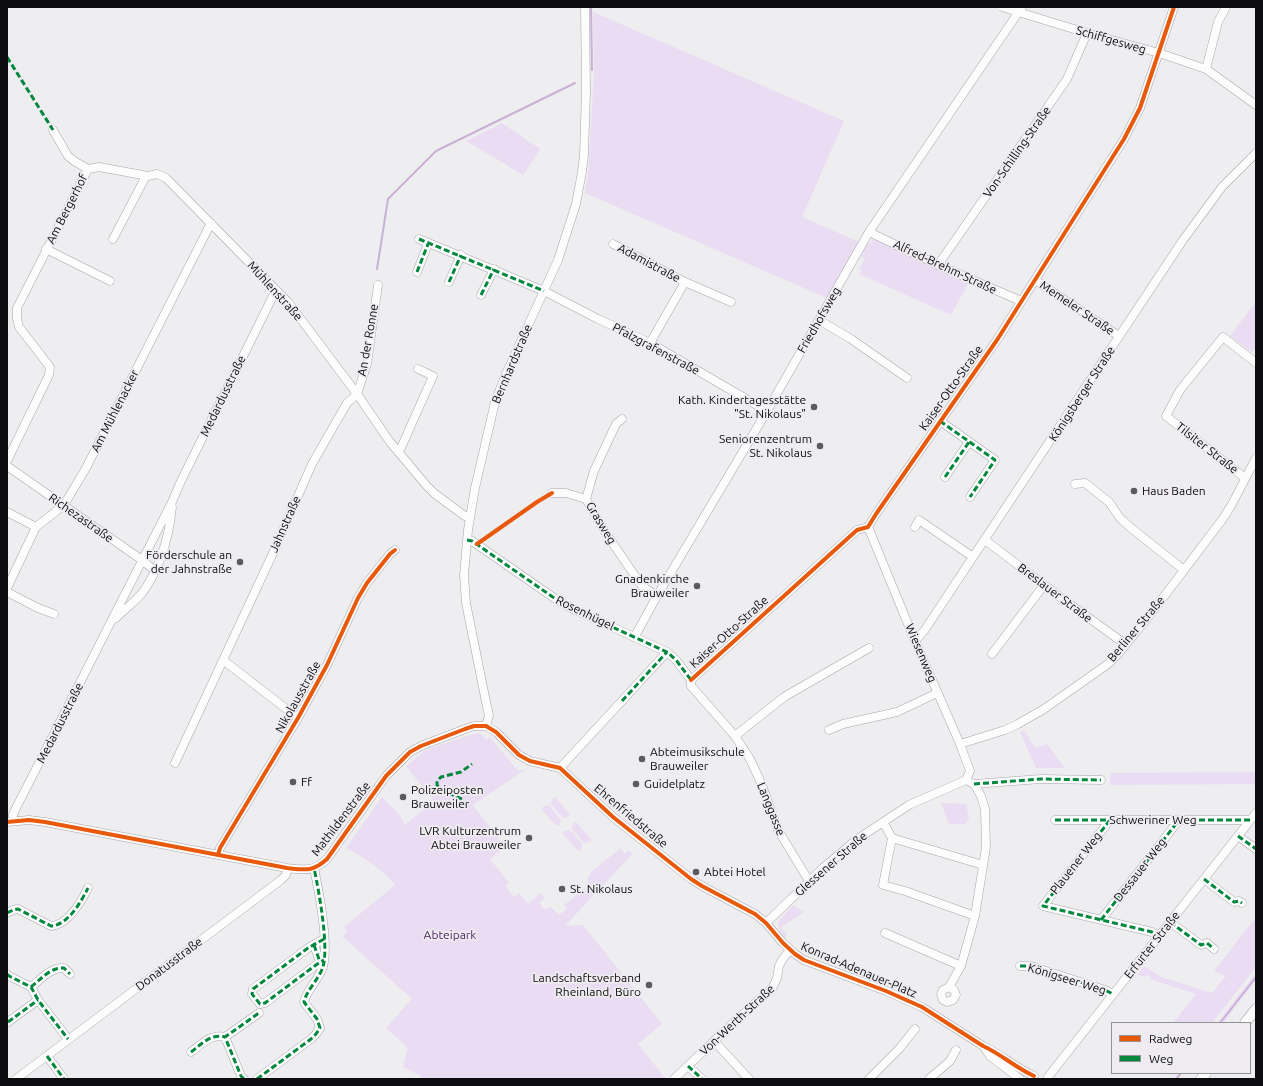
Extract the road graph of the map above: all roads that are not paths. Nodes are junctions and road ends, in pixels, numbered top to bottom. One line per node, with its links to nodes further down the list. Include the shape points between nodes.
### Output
1 (585, 7): 31 (street, Bernhardstraße, via 585,124 582,172 569,231)
2 (1002, 7): 5 (street, Schiffgesweg)
3 (1174, 7): 7 (street, Kaiser-Otto-Straße)
4 (1226, 7): 8 (street, via 1218,22)
5 (1020, 10): 6 (street, Schiffgesweg); 15 (street, Friedhofsweg)
6 (1087, 33): 7 (street, Schiffgesweg); 22 (street, Von-Schilling-Straße, via 1067,79)
7 (1159, 53): 8 (street, Schiffgesweg); 25 (street, Kaiser-Otto-Straße, via 1140,108 1124,139)
8 (1206, 69): 9 (street, Schiffgesweg)
9 (1256, 105)
10 (53, 130): 12 (street, Mühlenstraße, via 68,156)
11 (1256, 153): 36 (street, Königsberger Straße, via 1222,187)
12 (88, 168): 13 (street, Mühlenstraße, via 99,167); 20 (street, Am Bergerhof)
13 (146, 176): 14 (street, Mühlenstraße, via 157,174 166,178); 16 (street)
14 (211, 224): 30 (street, Mühlenstraße); 57 (street, Am Mühlenacker, via 86,468)
15 (869, 232): 22 (street, Alfred-Brehm-Straße); 35 (street, Friedhofsweg)
16 (113, 239)
17 (419, 239): 18 (street, Pfalzgrafenstraße)
18 (428, 244): 21 (street, Pfalzgrafenstraße); 24 (street)
19 (613, 244): 28 (street, Adamistraße)
20 (46, 249): 26 (street, Am Bergerhof); 48 (street, Am Bergerhof, via 17,308 17,319 20,327 50,367 49,375)
21 (460, 255): 23 (street, Pfalzgrafenstraße); 27 (street)
22 (938, 265): 33 (street, Alfred-Brehm-Straße)
23 (494, 269): 31 (street, Pfalzgrafenstraße); 32 (street)
24 (417, 272)
25 (1035, 280): 33 (street, Kaiser-Otto-Straße); 36 (street, Memeler Straße)
26 (110, 281)
27 (449, 282)
28 (685, 282): 34 (street, Adamistraße); 37 (street, Adamistraße)
29 (378, 285): 41 (street, An der Ronne, via 367,364)
30 (276, 290): 41 (street, Mühlenstraße, via 288,302); 56 (street, Medardusstraße)
31 (544, 290): 37 (street, Pfalzgrafenstraße); 59 (street, Bernhardstraße, via 495,402)
32 (482, 295)
33 (1021, 301): 44 (street, Kaiser-Otto-Straße)
34 (731, 302)
35 (819, 320): 40 (street); 42 (street, Friedhofsweg)
36 (1119, 336): 64 (street, Königsberger Straße)
37 (650, 343): 42 (street, Pfalzgrafenstraße)
38 (1256, 363): 51 (street, Tilsiter Straße, via 1223,337 1180,390 1166,416)
39 (418, 369): 46 (street, via 434,376)
40 (907, 378)
41 (357, 394): 46 (street, Mühlenstraße); 82 (street, Jahnstraße, via 347,403 312,464)
42 (767, 410): 73 (street, Friedhofsweg)
43 (622, 419): 55 (street, Grasweg, via 616,424 594,471)
44 (940, 421): 45 (street, Kaiser-Otto-Straße); 61 (street, Kaiser-Otto-Straße)
45 (969, 442): 50 (street); 54 (street, Kaiser-Otto-Straße, via 995,460)
46 (398, 452): 59 (street, Mühlenstraße, via 435,494)
47 (1256, 458): 51 (street, Berliner Straße)
48 (7, 461)
49 (7, 466): 57 (street, Richezastraße)
50 (945, 477)
51 (1245, 478): 68 (street, Berliner Straße, via 1231,506)
52 (1075, 484): 68 (street, via 1085,483 1109,502 1120,518)
53 (552, 493): 55 (street, via 566,493)
54 (970, 497)
55 (586, 499): 73 (street, Grasweg, via 642,586)
56 (172, 502): 67 (street, Medardusstraße); 69 (street, Medardusstraße, via 165,549)
57 (64, 505): 60 (street, Am Mühlenacker); 67 (street, Richezastraße)
58 (7, 512): 60 (street)
59 (470, 517): 63 (street, Bernhardstraße)
60 (36, 527): 71 (street, Am Mühlenacker)
61 (868, 527): 77 (street, Wiesenweg); 83 (street, Kaiser-Otto-Straße, via 857,530)
62 (915, 527): 66 (street, via 919,520)
63 (467, 540): 76 (street, Rosenhügel, via 560,602); 86 (street, Bernhardstraße, via 464,575 466,603 488,707)
64 (985, 540): 66 (street, Königsberger Straße); 70 (street, Breslauer Straße)
65 (395, 550): 85 (street, Nikolausstraße, via 367,583 358,598 327,665)
66 (973, 557): 77 (street, Königsberger Straße)
67 (142, 560): 69 (street, Richezastraße); 75 (street, Medardusstraße)
68 (1184, 570): 78 (street, Berliner Straße)
69 (155, 571): 75 (street, Medardusstraße, via 142,593)
70 (1044, 585): 78 (street, Breslauer Straße); 81 (street)
71 (7, 588)
72 (7, 592): 74 (street)
73 (657, 596): 76 (street, Friedhofsweg)
74 (54, 614)
75 (109, 626): 99 (street, Medardusstraße)
76 (635, 636): 80 (street, Rosenhügel)
77 (915, 641): 84 (street, Wiesenweg)
78 (1125, 644): 89 (street, Berliner Straße, via 1108,664 1044,709 1005,730)
79 (869, 648): 88 (street, via 784,697)
80 (667, 652): 83 (street, Kaiser-Otto-Straße); 91 (street)
81 (992, 654)
82 (223, 660): 85 (street); 90 (street, Jahnstraße)
83 (691, 680): 88 (street, Langgasse, via 691,686)
84 (937, 693): 87 (street, via 896,712); 89 (street, Wiesenweg)
85 (298, 718): 104 (street, Nikolausstraße)
86 (486, 726): 91 (street, via 496,732 519,755 530,761); 107 (street, Mathildenstraße, via 465,728 410,752 386,776 327,859)
87 (829, 730)
88 (735, 736): 109 (street, Langgasse, via 756,772 778,830)
89 (960, 744): 93 (street, Wiesenweg, via 970,770)
90 (175, 763)
91 (560, 768): 116 (street, Ehrenfriedstraße, via 613,817 691,879 749,910)
92 (1101, 780): 93 (street, Glessener Straße)
93 (970, 782): 100 (street, Glessener Straße, via 909,805); 105 (street, via 981,796 985,809 986,847)
94 (1256, 813): 98 (street, Erfurter Straße)
95 (1056, 820): 96 (street, Schweriner Weg)
96 (1110, 820): 97 (street, Schweriner Weg); 114 (street, Plauener Weg, via 1043,906)
97 (1179, 820): 98 (street, Schweriner Weg); 114 (street, Dessauer Weg)
98 (1250, 820): 101 (street, Erfurter Straße)
99 (10, 822): 104 (street, Mathildenstraße, via 45,822)
100 (883, 822): 102 (street); 109 (street, Glessener Straße, via 856,840)
101 (1238, 836): 103 (street); 108 (street, Erfurter Straße)
102 (892, 838): 105 (street); 113 (street, via 883,885)
103 (1256, 849)
104 (218, 855): 106 (street, Mathildenstraße)
105 (983, 865): 113 (street)
106 (287, 868): 107 (street, Mathildenstraße); 138 (street, Donatusstraße, via 281,880)
107 (314, 868): 119 (street)
108 (1204, 879): 111 (street, via 1234,902); 115 (street, Erfurter Straße)
109 (809, 880): 116 (street, Glessener Straße)
110 (88, 888): 112 (street, via 80,904 56,926 51,926 18,909)
111 (1242, 903)
112 (7, 913)
113 (975, 916): 124 (street)
114 (1102, 920): 118 (street, via 1152,932)
115 (1170, 922): 118 (street, Erfurter Straße); 121 (street, via 1201,945 1207,943)
116 (766, 923): 122 (street, Konrad-Adenauer-Platz)
117 (885, 933): 124 (street)
118 (1158, 936): 130 (street, Erfurter Straße)
119 (324, 939): 120 (street); 123 (street)
120 (314, 945): 123 (street); 123 (street, via 253,989 252,994 260,1004 265,1003)
121 (1214, 949)
122 (790, 950): 139 (street, Von-Werth-Straße, via 779,966 773,987); 140 (street, Konrad-Adenauer-Platz, via 804,960 922,1007)
123 (322, 961): 150 (street, via 322,969 304,1002 317,1019 320,1028 311,1039)
124 (961, 966): 129 (street)
125 (1020, 966): 130 (street, Königseer Weg, via 1031,966)
126 (70, 974): 128 (street, via 64,968 58,968)
127 (8, 976): 128 (street)
128 (31, 987): 131 (street)
129 (949, 987)
130 (1113, 994): 146 (street, Erfurter Straße)
131 (38, 1000): 134 (street); 138 (street)
132 (1256, 1009): 135 (main road)
133 (259, 1012): 137 (street)
134 (8, 1022)
135 (1246, 1022)
136 (915, 1029): 154 (street, via 899,1050)
137 (226, 1037): 142 (street, via 211,1037); 149 (street)
138 (68, 1039): 143 (street, Donatusstraße)
139 (714, 1041): 144 (street, Von-Werth-Straße); 153 (street)
140 (983, 1046): 145 (street, Konrad-Adenauer-Platz); 156 (street, Konrad-Adenauer-Platz, via 990,1056)
141 (956, 1050): 155 (street, via 950,1061)
142 (191, 1052)
143 (47, 1056): 147 (street, Donatusstraße); 148 (street)
144 (688, 1066): 151 (street, Von-Werth-Straße); 152 (street, Von-Werth-Straße)
145 (1032, 1077): 146 (street, via 1041,1074)
146 (1049, 1078)
147 (16, 1079)
148 (64, 1079)
149 (244, 1079)
150 (257, 1079)
151 (674, 1079)
152 (702, 1079)
153 (749, 1079)
154 (869, 1079)
155 (929, 1079)
156 (1020, 1079)

